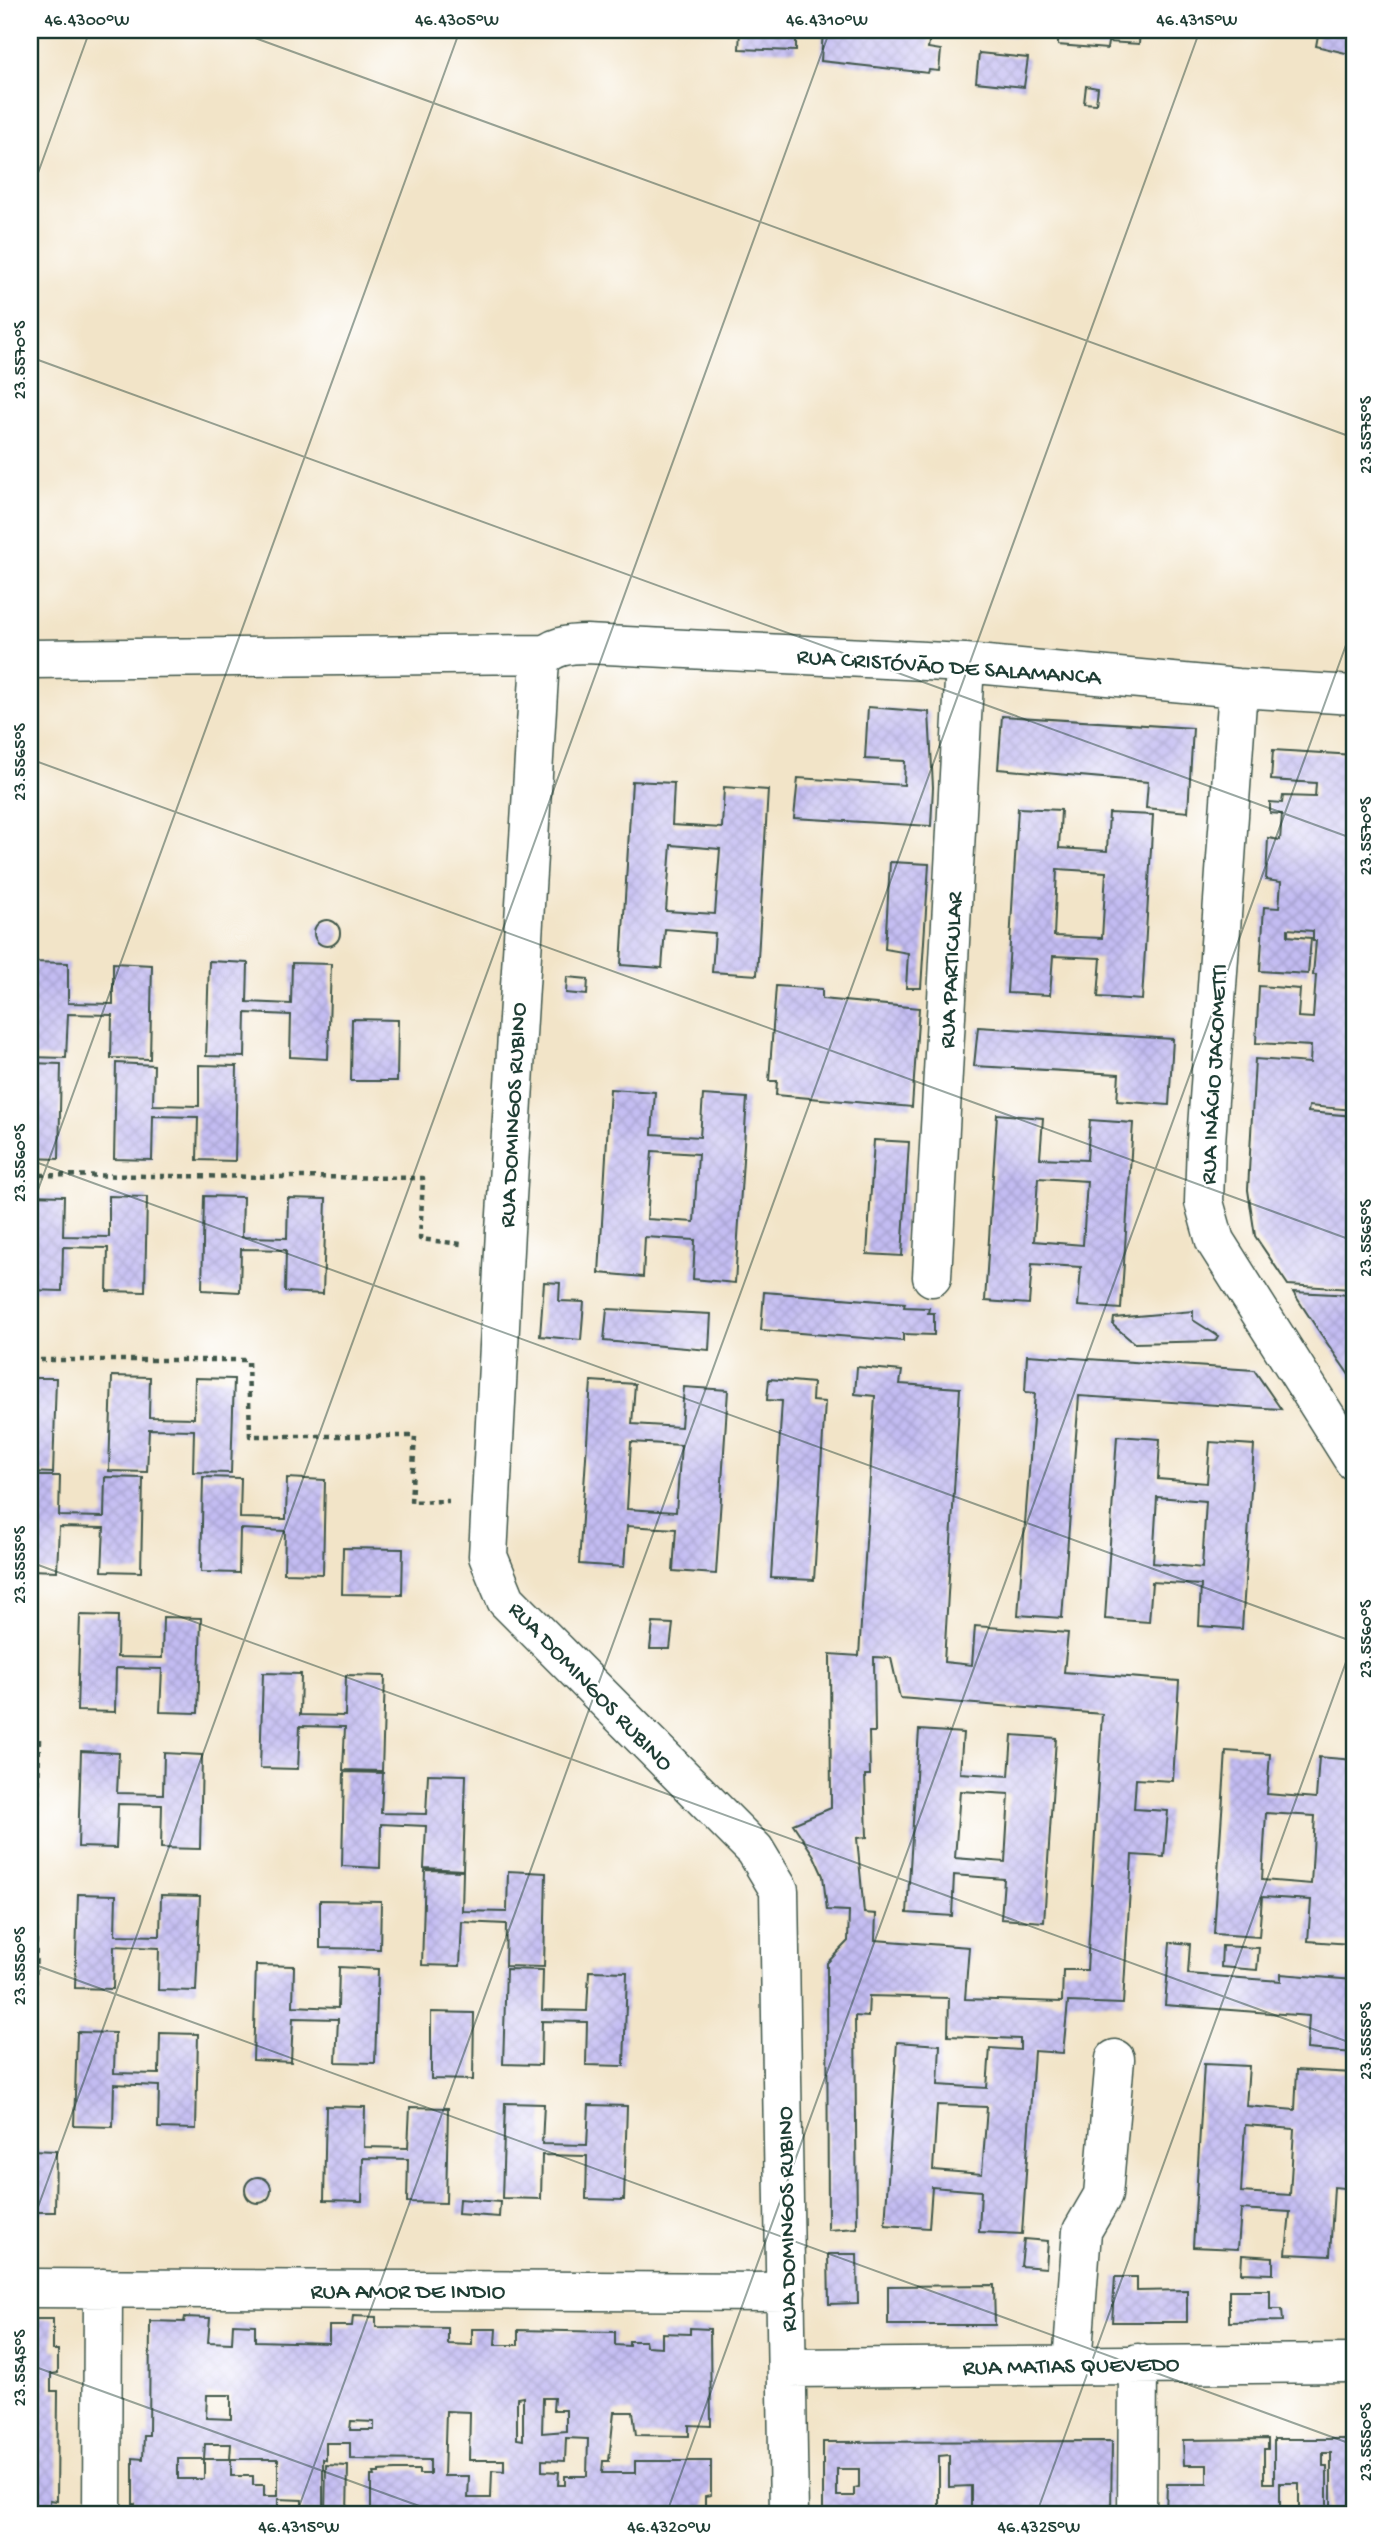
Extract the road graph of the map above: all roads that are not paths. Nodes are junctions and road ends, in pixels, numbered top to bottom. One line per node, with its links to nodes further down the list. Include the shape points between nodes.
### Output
1 (545, 654): 2 (street, RUA CRISTÓVÃO DE SALAMANCA); 3 (street, RUA CRISTÓVÃO DE SALAMANCA, via 569,644 586,644); 11 (street, RUA DOMINGOS RUBINO, via 538,681 488,1556 506,1600 755,1850 779,1890)
2 (30, 659)
3 (965, 663): 4 (street, RUA CRISTÓVÃO DE SALAMANCA); 6 (street, RUA PARTICULAR)
4 (1238, 688): 5 (street, RUA CRISTÓVÃO DE SALAMANCA); 7 (street, RUA INÁCIO JACOMETTI, via 1206,1128 1205,1202 1215,1241)
5 (1354, 695)
6 (932, 1277)
7 (1354, 1461)
8 (1115, 2059): 14 (street, via 1103,2195 1082,2231)
9 (30, 2288): 10 (street, RUA AMOR DE INDIO)
10 (103, 2288): 11 (street, RUA AMOR DE INDIO); 16 (street)
11 (786, 2291): 15 (street, RUA DOMINGOS RUBINO)
12 (1138, 2363): 13 (street, RUA MATIAS QUEVEDO); 14 (street, RUA MATIAS QUEVEDO); 18 (street)
13 (1354, 2363)
14 (1072, 2364): 15 (street, RUA MATIAS QUEVEDO)
15 (788, 2368): 17 (street, RUA DOMINGOS RUBINO)
16 (102, 2515)
17 (789, 2515)
18 (1137, 2515)

